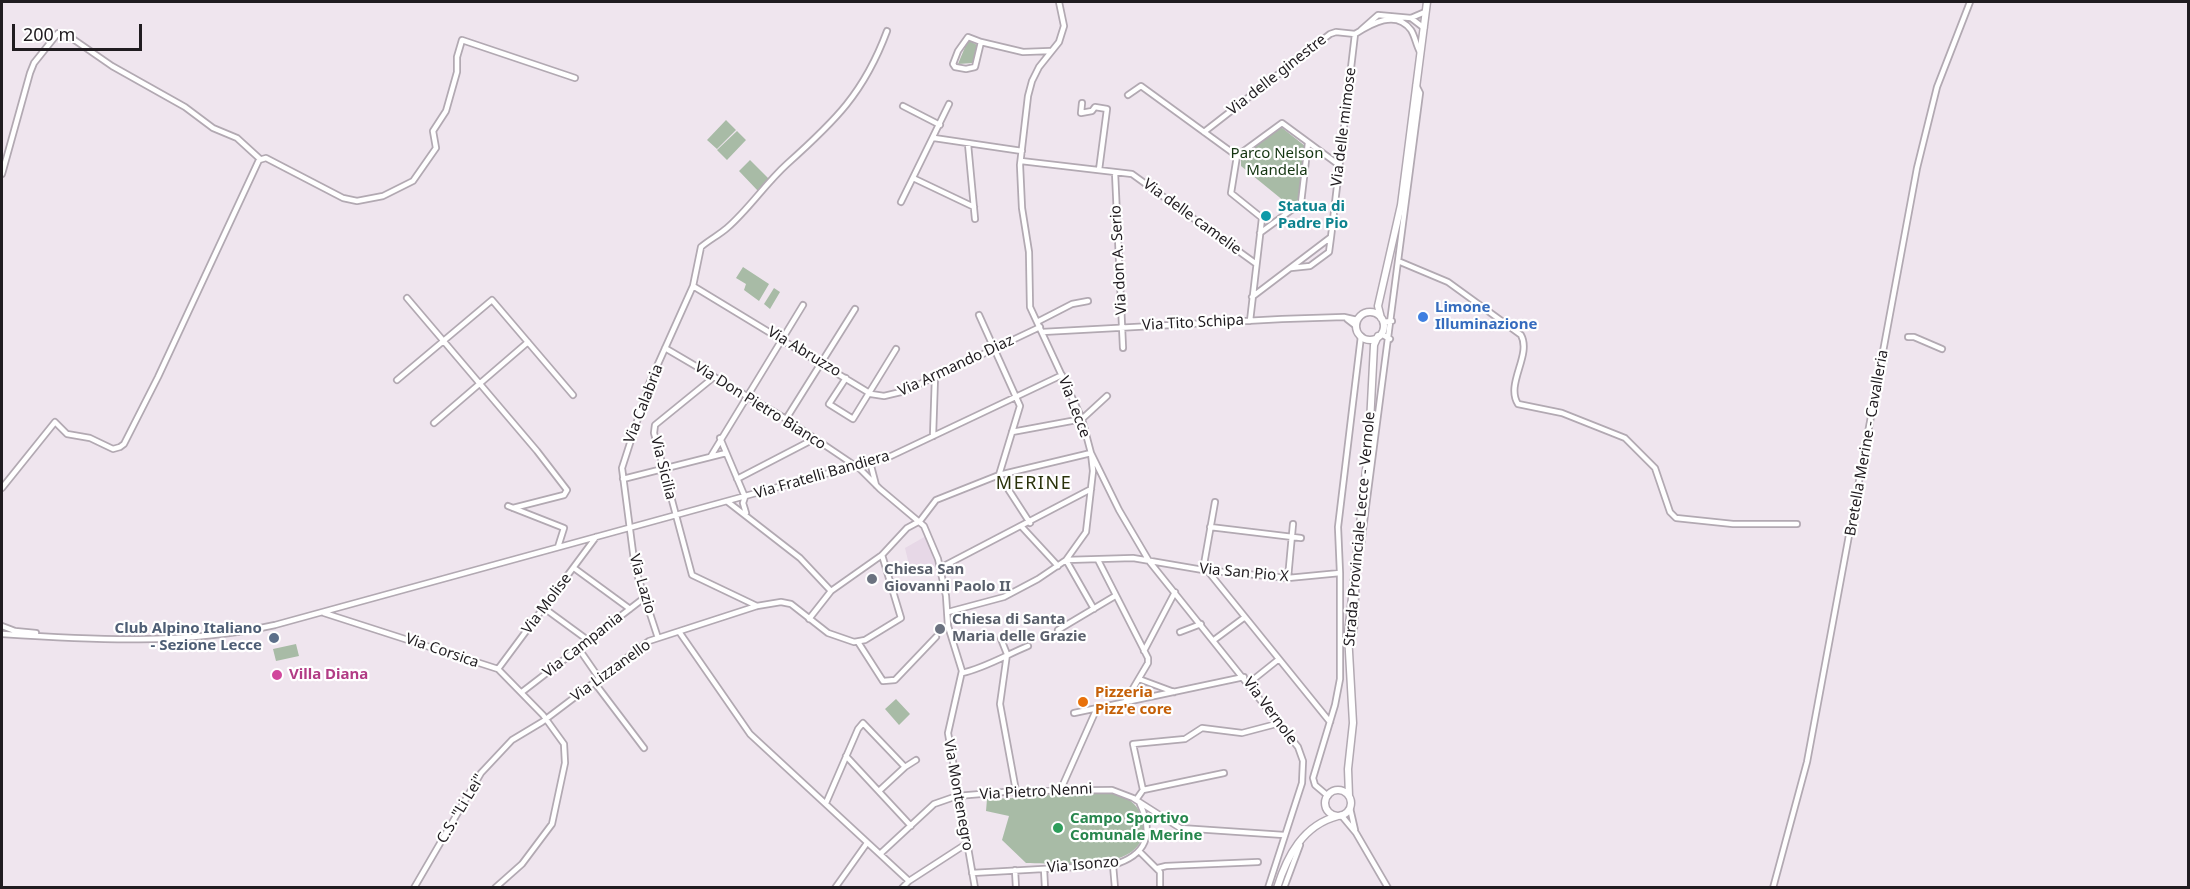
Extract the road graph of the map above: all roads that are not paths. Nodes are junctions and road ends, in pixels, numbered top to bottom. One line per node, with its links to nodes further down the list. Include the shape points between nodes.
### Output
1 (1059, 2): 12 (street, Via Lecce, via 1064,26 1059,42)
2 (1427, 2): 4 (main road, Strada Provinciale Lecce - Vernole)
3 (1970, 2): 221 (street, Bretella Merine - Cavalleria, via 1937,87 1920,157 1809,750)
4 (1425, 12): 5 (street); 7 (main road, Strada Provinciale Lecce - Vernole)
5 (1411, 18): 7 (street); 8 (street, via 1378,15)
6 (1410, 28): 7 (street); 8 (street, via 1384,19); 13 (street)
7 (1424, 28): 13 (main road, Strada Provinciale Lecce - Vernole)
8 (1361, 30): 10 (street)
9 (887, 31): 42 (street, Via Calabria, via 872,68 853,98 728,227 701,247)
10 (1355, 34): 21 (street, Via delle ginestre, via 1330,34); 29 (street, Via delle mimose)
11 (981, 42): 11 (street, via 975,67 955,68 953,64 963,42 968,37); 12 (street, via 1023,52)
12 (1050, 51): 25 (street, Via Lecce, via 1032,81)
13 (1420, 54): 15 (main road, Strada Provinciale Lecce - Vernole)
14 (575, 78): 27 (street, via 462,40 446,111 433,131 436,148 413,181 383,196 357,201 343,198 266,158)
15 (1416, 85): 39 (street, via 1420,93); 43 (main road, Strada Provinciale Lecce - Vernole, via 1401,205)
16 (1128, 95): 21 (street, via 1141,86)
17 (1082, 103): 30 (street, via 1081,113 1095,107 1107,109)
18 (949, 104): 20 (street)
19 (903, 106): 20 (street)
20 (940, 124): 22 (street)
21 (1204, 132): 26 (street)
22 (934, 138): 24 (street); 33 (street)
23 (1308, 143): 26 (street, via 1282,123); 29 (street); 37 (street, via 1301,203)
24 (968, 144): 25 (street); 35 (street)
25 (1022, 151): 28 (street, Via Lecce)
26 (1237, 156): 37 (street, via 1231,193 1262,218)
27 (260, 159): 32 (street, via 237,138 213,128 58,33 30,73); 99 (street, via 124,444 113,449 90,438 68,434 55,422)
28 (1021, 161): 30 (street, Via delle camelie); 55 (street, Via Lecce, via 1022,208 1029,252 1028,291 1030,307)
29 (1338, 165): 38 (street, Via delle mimose)
30 (1099, 170): 31 (street, Via delle camelie)
31 (1115, 172): 40 (street, Via delle camelie, via 1136,176); 56 (street, Via don A. Serio)
32 (2, 174)
33 (914, 178): 34 (street); 35 (street)
34 (901, 202)
35 (974, 207): 36 (street)
36 (975, 219)
37 (1260, 234): 40 (street)
38 (1330, 237): 41 (street); 41 (street, via 1329,252 1310,266)
39 (1398, 261): 53 (street); 109 (street, via 1448,282 1520,333 1524,342 1515,396 1518,404 1555,411 1625,438 1655,468 1670,512 1676,518 1733,524)
40 (1255, 263): 44 (street)
41 (1290, 268): 44 (street)
42 (693, 285): 59 (street, Via Abruzzo); 64 (street, Via Calabria)
43 (1380, 294): 49 (main road, Strada Provinciale Lecce - Vernole); 51 (main road, Strada Provinciale Lecce - Vernole)
44 (1252, 297): 52 (street)
45 (407, 298): 62 (street)
46 (1088, 301): 55 (street, Via Armando Diaz, via 1072,304)
47 (803, 305): 59 (street)
48 (855, 309): 70 (street)
49 (1368, 312): 51 (main road); 54 (main road, Strada Provinciale Lecce - Vernole)
50 (979, 315): 67 (street)
51 (1382, 320): 53 (street); 57 (main road, Strada Provinciale Lecce - Vernole)
52 (1250, 321): 54 (street, Via Tito Schipa, via 1344,317); 56 (street, Via Tito Schipa)
53 (1392, 321): 61 (street)
54 (1357, 323): 60 (main road, Strada Provinciale Lecce - Vernole)
55 (1040, 327): 56 (street, Via Tito Schipa); 67 (street, Via Armando Diaz); 71 (street, Via Lecce)
56 (1122, 327): 65 (street, Via don A. Serio)
57 (1380, 335): 60 (main road); 61 (street); 69 (main road, Strada Provinciale Lecce - Vernole, via 1374,345)
58 (1908, 337): 68 (street)
59 (781, 338): 70 (street, Via Abruzzo); 79 (street)
60 (1363, 338): 69 (main road, Strada Provinciale Lecce - Vernole); 125 (street, via 1338,527)
61 (1390, 339): 143 (street, via 1379,393)
62 (443, 340): 63 (street, via 492,300); 75 (street); 76 (street)
63 (528, 342): 76 (street); 78 (street)
64 (665, 348): 72 (street, Via Don Pietro Bianco); 96 (street, Via Calabria, via 622,463)
65 (1123, 348)
66 (896, 349): 77 (street)
67 (994, 349): 73 (street, Via Armando Diaz); 81 (street)
68 (1942, 349)
69 (1373, 360): 177 (main road, Strada Provinciale Lecce - Vernole, via 1370,443 1348,634 1353,723)
70 (822, 363): 74 (street, Via Abruzzo); 82 (street)
71 (1062, 375): 81 (street, Via Fratelli Bandiera); 83 (street, Via Lecce)
72 (714, 377): 79 (street, Via Don Pietro Bianco); 94 (street, Via Sicilia, via 655,425)
73 (935, 377): 77 (street, Via Armando Diaz, via 898,394); 86 (street)
74 (846, 378): 77 (street, Via Abruzzo); 77 (street, via 829,404 853,419)
75 (397, 380)
76 (479, 382): 84 (street); 116 (street, via 567,490 564,495 510,507 564,528)
77 (870, 393)
78 (573, 395)
79 (746, 396): 82 (street, Via Don Pietro Bianco); 87 (street)
80 (1107, 396): 83 (street)
81 (1016, 397): 85 (street, via 1020,406); 86 (street, Via Fratelli Bandiera)
82 (786, 419): 88 (street, Via Don Pietro Bianco)
83 (1082, 419): 85 (street); 90 (street, Via Lecce)
84 (434, 423)
85 (1012, 432): 95 (street)
86 (933, 436): 92 (street, Via Fratelli Bandiera)
87 (720, 438): 89 (street); 91 (street)
88 (815, 438): 93 (street, Via Don Pietro Bianco); 97 (street)
89 (726, 453): 91 (street); 97 (street)
90 (1091, 453): 95 (street); 100 (street, Via Lecce); 120 (street, Via Vernole)
91 (711, 456): 94 (street)
92 (870, 462): 93 (street, Via Fratelli Bandiera); 98 (street)
93 (854, 467): 98 (street, Via Don Pietro Bianco, via 866,473); 101 (street, Via Fratelli Bandiera)
94 (663, 469): 96 (street); 105 (street, Via Sicilia)
95 (1000, 475): 106 (street, via 936,500); 107 (street)
96 (623, 479): 112 (street, Via Calabria)
97 (737, 479): 101 (street)
98 (876, 486): 106 (street, Via Don Pietro Bianco)
99 (2, 488)
100 (1091, 489): 107 (street); 118 (street, Via Lecce, via 1086,532)
101 (745, 497): 102 (street, Via Fratelli Bandiera); 104 (street)
102 (728, 502): 104 (street); 105 (street, Via Fratelli Bandiera)
103 (1215, 502): 111 (street)
104 (747, 516): 127 (street, via 800,558)
105 (675, 517): 112 (street, Via Fratelli Bandiera); 131 (street, Via Sicilia, via 692,575)
106 (920, 521): 117 (street); 123 (street, via 932,541)
107 (1030, 523): 110 (street)
108 (1293, 524): 114 (street)
109 (1797, 524)
110 (1022, 527): 121 (street); 123 (street)
111 (1210, 527): 114 (street); 124 (street)
112 (628, 529): 113 (street, Via Fratelli Bandiera); 130 (street, Via Lazio)
113 (596, 537): 116 (street, Via Fratelli Bandiera); 122 (street, Via Molise)
114 (1291, 537): 115 (street); 126 (street)
115 (1301, 538)
116 (558, 547): 135 (street, Via Fratelli Bandiera)
117 (882, 555): 127 (street); 152 (street, via 901,618)
118 (1066, 560): 119 (street); 121 (street, Via Lecce); 134 (street)
119 (1098, 560): 120 (street); 129 (street)
120 (1148, 560): 124 (street, Via San Pio X); 128 (street, Via Vernole)
121 (1058, 566): 136 (street, Via Lecce, via 1004,597)
122 (574, 568): 132 (street, Via Molise); 133 (street)
123 (940, 568): 136 (street)
124 (1205, 570): 126 (street, Via San Pio X); 137 (street)
125 (1340, 573): 126 (street, Via San Pio X); 171 (street, via 1340,679)
126 (1288, 578)
127 (831, 591): 138 (street)
128 (1175, 592): 139 (street, Via Vernole); 155 (street)
129 (1115, 596): 134 (street); 155 (street)
130 (644, 598): 133 (street, Via Campania); 148 (street, Via Lazio)
131 (757, 606): 138 (street, Via Lizzanello, via 791,603); 144 (street, Via Lizzanello)
132 (544, 608): 151 (street); 158 (street, Via Molise)
133 (630, 609): 151 (street, Via Campania)
134 (1094, 609): 141 (street)
135 (322, 612): 146 (street, Via Fratelli Bandiera, via 218,636); 158 (street, Via Corsica)
136 (948, 612): 159 (street, via 948,627)
137 (1245, 616): 150 (street); 157 (street)
138 (809, 619): 152 (street, Via Lizzanello, via 828,633)
139 (1201, 624): 142 (street); 150 (street, Via Vernole)
140 (2, 626): 146 (street)
141 (1058, 630)
142 (1180, 632)
143 (1354, 632)
144 (680, 633): 148 (street, Via Lizzanello); 188 (street, via 750,734)
145 (2, 634): 146 (street)
146 (65, 637)
147 (936, 637): 152 (street, via 895,680 883,681)
148 (658, 638): 161 (street, Via Lizzanello)
149 (1001, 639): 156 (street)
150 (1214, 640): 160 (street, Via Vernole)
151 (589, 641): 154 (street, Via Campania)
152 (858, 642)
153 (1029, 646): 156 (street)
154 (579, 649): 161 (street); 165 (street, Via Campania)
155 (1144, 651): 162 (street, via 1148,663)
156 (1007, 654): 159 (street); 183 (street, via 1000,704)
157 (1279, 659): 164 (street); 171 (street)
158 (498, 669): 165 (street, Via Corsica)
159 (962, 673): 184 (street, Via Montenegro, via 948,733)
160 (1244, 677): 164 (street, Via Vernole); 166 (street)
161 (599, 678): 163 (street, Via Lizzanello)
162 (1139, 679): 166 (street); 167 (street)
163 (594, 682): 170 (street, Via Lizzanello); 173 (street)
164 (1249, 683): 172 (street, Via Vernole)
165 (522, 692): 170 (street, Via Corsica)
166 (1174, 692): 167 (street)
167 (1125, 702): 168 (street)
168 (1097, 708): 169 (street); 179 (street)
169 (1074, 713)
170 (546, 717): 208 (street, C.S. "Li Lei", via 512,740 481,773); 209 (street, Via Corsica, via 564,744 565,763 552,824 522,864)
171 (1330, 722): 185 (street, via 1315,770 1315,785)
172 (1280, 723): 180 (street, via 1242,733 1202,728 1185,739 1133,744); 195 (street, Via Vernole, via 1298,747 1304,768 1301,791)
173 (644, 748)
174 (846, 756): 176 (street, via 863,723); 182 (street); 188 (street)
175 (916, 760): 176 (street)
176 (905, 767): 182 (street)
177 (1348, 769): 181 (main road, Strada Provinciale Lecce - Vernole); 186 (main road, Strada Provinciale Lecce - Vernole)
178 (1224, 773): 180 (street)
179 (1061, 789): 183 (street, Via Pietro Nenni); 187 (street, Via Pietro Nenni, via 1112,790)
180 (1143, 790): 187 (street)
181 (1337, 790): 185 (main road, Strada Provinciale Lecce - Vernole); 186 (main road)
182 (879, 791): 192 (street)
183 (1016, 791): 184 (street, Via Pietro Nenni)
184 (957, 796): 192 (street, Via Pietro Nenni, via 934,804); 198 (street, Via Montenegro)
185 (1328, 796): 189 (main road)
186 (1349, 796): 190 (main road, Strada Provinciale Lecce - Vernole)
187 (1138, 802): 195 (street, Via Pietro Nenni, via 1180,828); 199 (street, Via Isonzo, via 1148,831)
188 (826, 803): 197 (street)
189 (1326, 806): 191 (main road, via 1330,813); 193 (main road)
190 (1350, 808): 191 (main road); 194 (street)
191 (1339, 816): 193 (main road); 194 (street)
192 (911, 826): 200 (street, Via Pietro Nenni)
193 (1315, 826): 196 (main road)
194 (1356, 833): 220 (street)
195 (1284, 835): 217 (street, Via Vernole)
196 (1303, 837): 218 (main road, via 1284,866); 219 (street)
197 (867, 843): 200 (street); 210 (street)
198 (966, 844): 206 (street, Via Montenegro); 207 (street)
199 (1139, 851): 202 (street, Via Isonzo); 204 (street)
200 (880, 854): 207 (street)
201 (1258, 862): 204 (street)
202 (1113, 865): 203 (street, Via Isonzo); 215 (street)
203 (1044, 868): 205 (street, Via Isonzo); 214 (street)
204 (1158, 868): 216 (street)
205 (1015, 870): 206 (street, Via Isonzo); 213 (street)
206 (972, 873): 212 (street, Via Montenegro)
207 (909, 881): 211 (street)
208 (414, 888)
209 (495, 888)
210 (835, 888)
211 (902, 888)
212 (975, 888)
213 (1016, 888)
214 (1045, 888)
215 (1115, 888)
216 (1160, 888)
217 (1268, 888)
218 (1276, 888)
219 (1284, 888)
220 (1388, 888)
221 (1773, 888)

